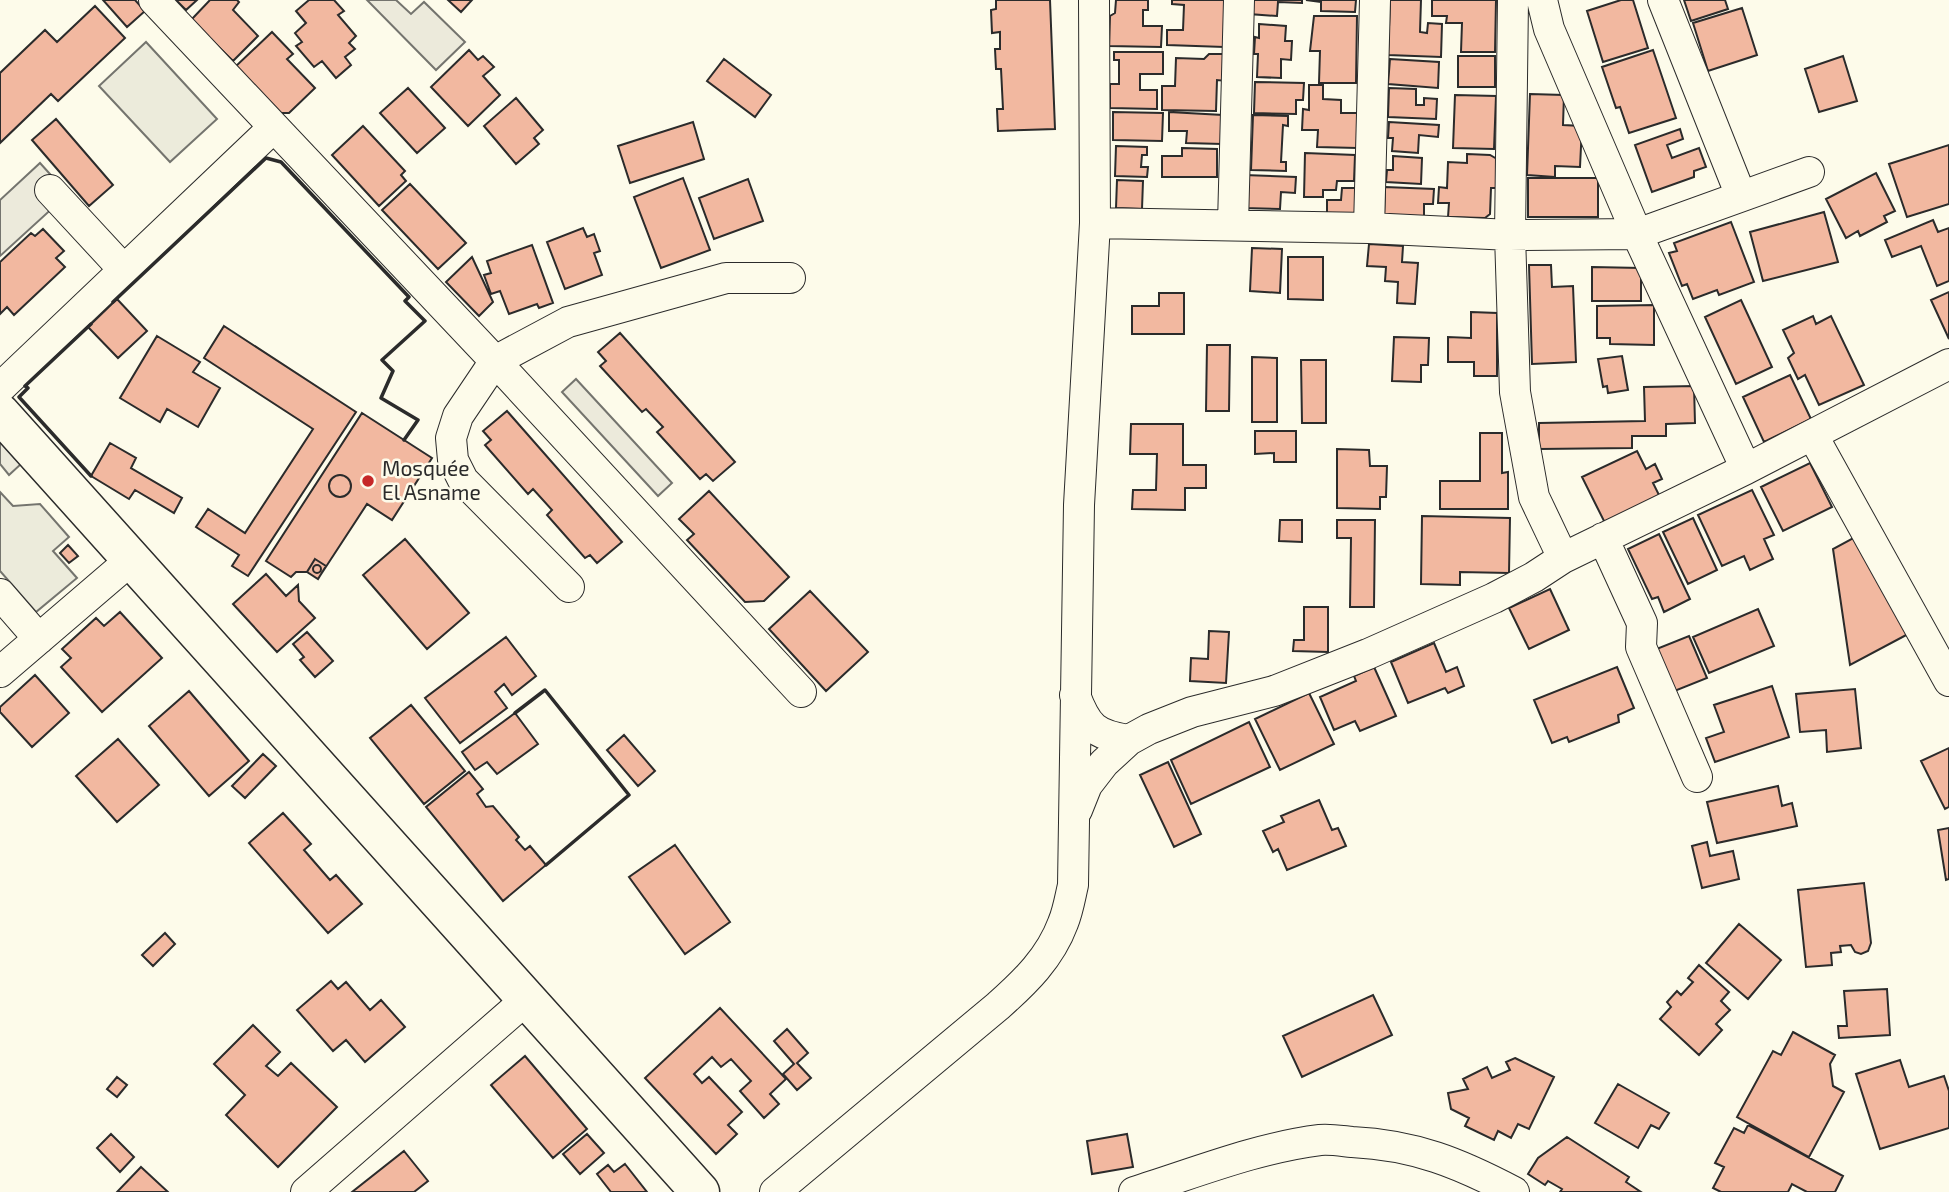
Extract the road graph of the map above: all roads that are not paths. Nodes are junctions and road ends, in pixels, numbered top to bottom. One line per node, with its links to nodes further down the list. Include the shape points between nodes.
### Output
1 (154, 0): 8 (street)
2 (1094, 0): 12 (street)
3 (1239, 0): 13 (street)
4 (1375, 0): 14 (street)
5 (1513, 0): 16 (street)
6 (1542, 0): 15 (street, via 1549,29)
7 (1663, 0): 11 (street)
8 (274, 127): 17 (street); 19 (street)
9 (1809, 172): 11 (street)
10 (50, 190): 17 (street)
11 (1741, 196): 15 (street)
12 (1095, 223): 13 (street); 34 (street, via 1079,505)
13 (1233, 225): 14 (street)
14 (1369, 228): 16 (street)
15 (1637, 234): 16 (street); 24 (street)
16 (1510, 235): 26 (street, via 1518,413 1534,497)
17 (124, 270): 21 (street)
18 (790, 278): 19 (street, via 726,278 568,322)
19 (495, 361): 28 (street, via 458,416 451,438 453,460 463,480); 33 (street)
20 (1949, 364): 23 (street)
21 (0, 388)
22 (0, 413): 27 (main road)
23 (1812, 436): 24 (street); 32 (street)
24 (1745, 469): 25 (street)
25 (1603, 538): 26 (street); 36 (street, via 1642,623 1641,647)
26 (1563, 558): 35 (street, via 1494,598 1368,654 1274,691 1192,712)
27 (132, 559): 30 (street); 38 (main road)
28 (569, 587)
29 (0, 594): 30 (street)
30 (39, 639): 31 (street)
31 (0, 672)
32 (1949, 681)
33 (802, 692)
34 (1075, 694): 35 (street, via 1088,724 1108,737); 37 (street)
35 (1129, 740): 37 (street, via 1087,785)
36 (1697, 777)
37 (1073, 819): 41 (street, via 1073,885 1067,910 1050,950 1032,975)
38 (527, 999): 39 (street); 40 (main road)
39 (306, 1192)
40 (700, 1192)
41 (775, 1192)
42 (1134, 1192): 43 (street, via 1252,1154 1322,1140 1426,1152)
43 (1514, 1192)

